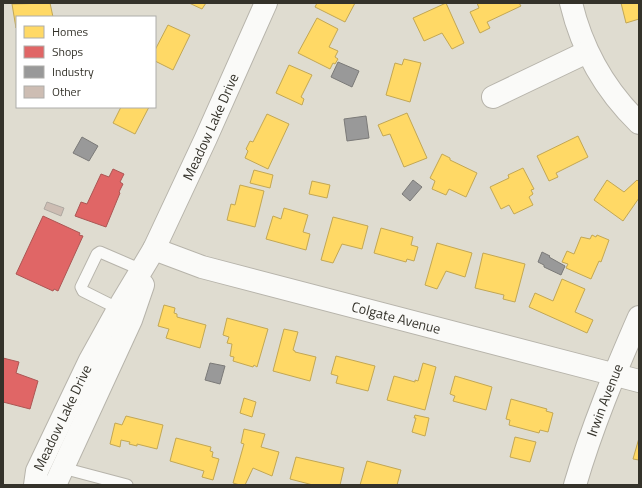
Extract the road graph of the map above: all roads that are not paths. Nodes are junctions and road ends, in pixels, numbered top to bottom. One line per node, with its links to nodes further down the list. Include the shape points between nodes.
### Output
1 (266, 3): 6 (street, Meadow Lake Drive)
2 (571, 3): 3 (street)
3 (587, 52): 4 (street); 5 (street, via 623,108)
4 (493, 97)
5 (639, 123)
6 (154, 249): 7 (street, Meadow Lake Drive); 10 (street, Colgate Avenue, via 202,267)
7 (145, 271): 8 (street, Meadow Lake Drive); 8 (lane, via 100,252 97,254 82,287 83,291)
8 (126, 311): 12 (street, Meadow Lake Drive, via 90,360); 13 (street, Meadow Lake Drive)
9 (639, 316): 10 (street, Irwin Avenue)
10 (614, 374): 11 (street, Colgate Avenue); 16 (street, Irwin Avenue)
11 (639, 381)
12 (41, 463): 13 (lane); 14 (street, Meadow Lake Drive)
13 (59, 477): 15 (lane)
14 (35, 485)
15 (127, 485)
16 (575, 485)

